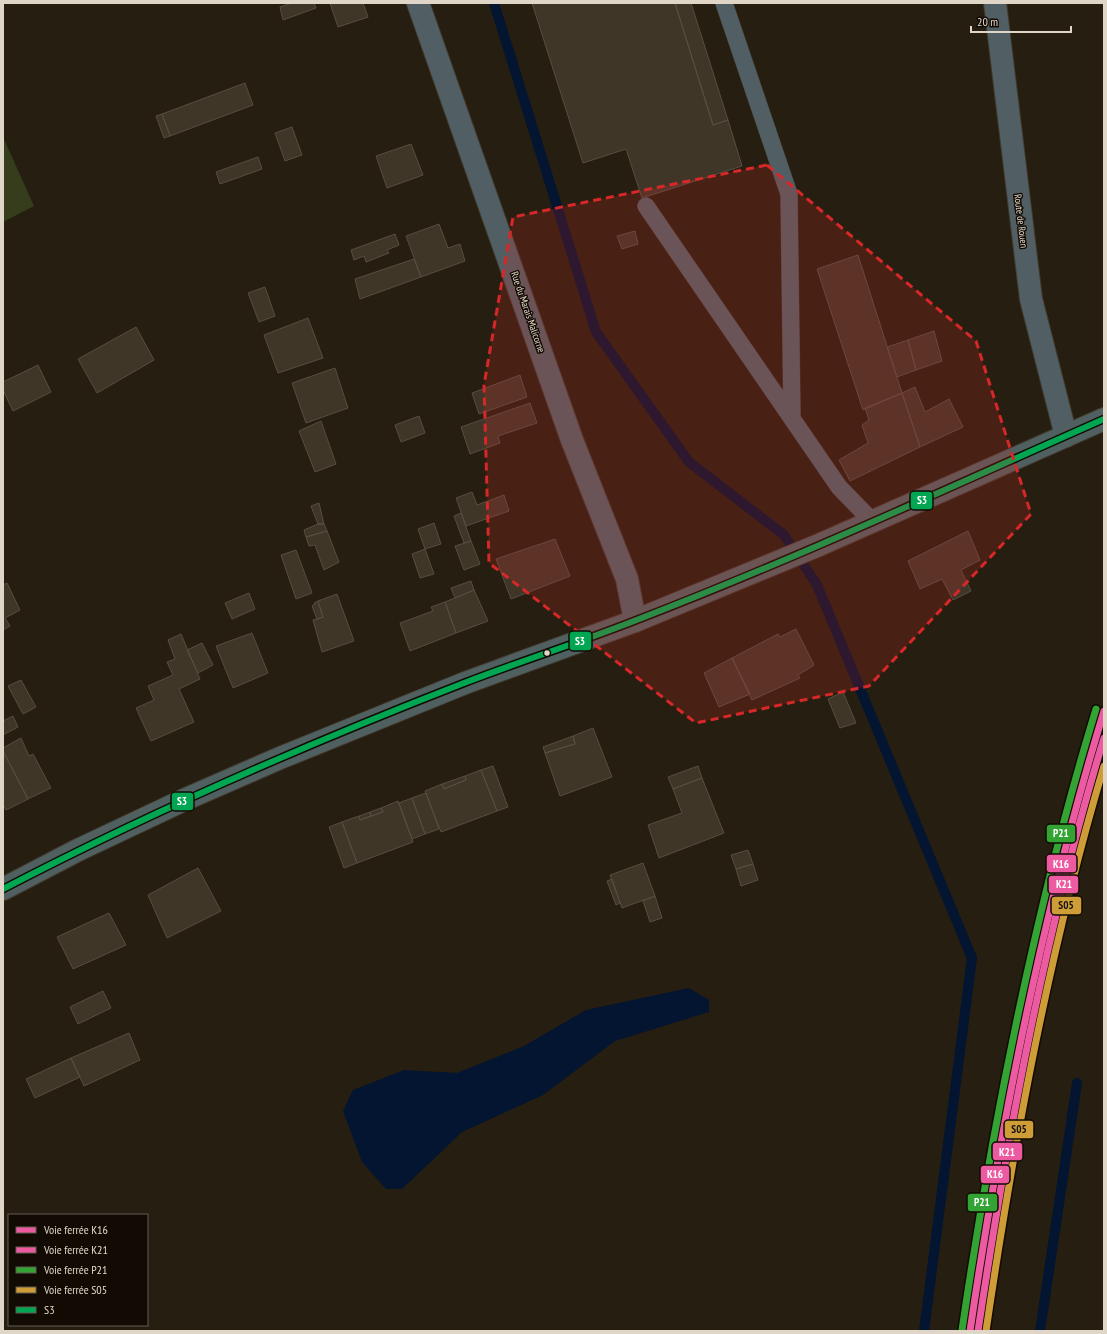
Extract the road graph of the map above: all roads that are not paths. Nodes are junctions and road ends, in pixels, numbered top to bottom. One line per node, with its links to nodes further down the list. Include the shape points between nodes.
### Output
1 (418, 3): 9 (street, Rue du Marais Malicorne, via 572,440 627,579)
2 (724, 3): 5 (lane, via 789,194)
3 (995, 3): 7 (street, Route de Rouen, via 1031,299)
4 (646, 206): 5 (lane)
5 (792, 417): 8 (lane, via 839,487)
6 (1104, 419): 7 (main road)
7 (1066, 436): 8 (main road)
8 (872, 522): 9 (main road)
9 (635, 621): 10 (main road, via 465,683 280,758 92,843)
10 (3, 889)

